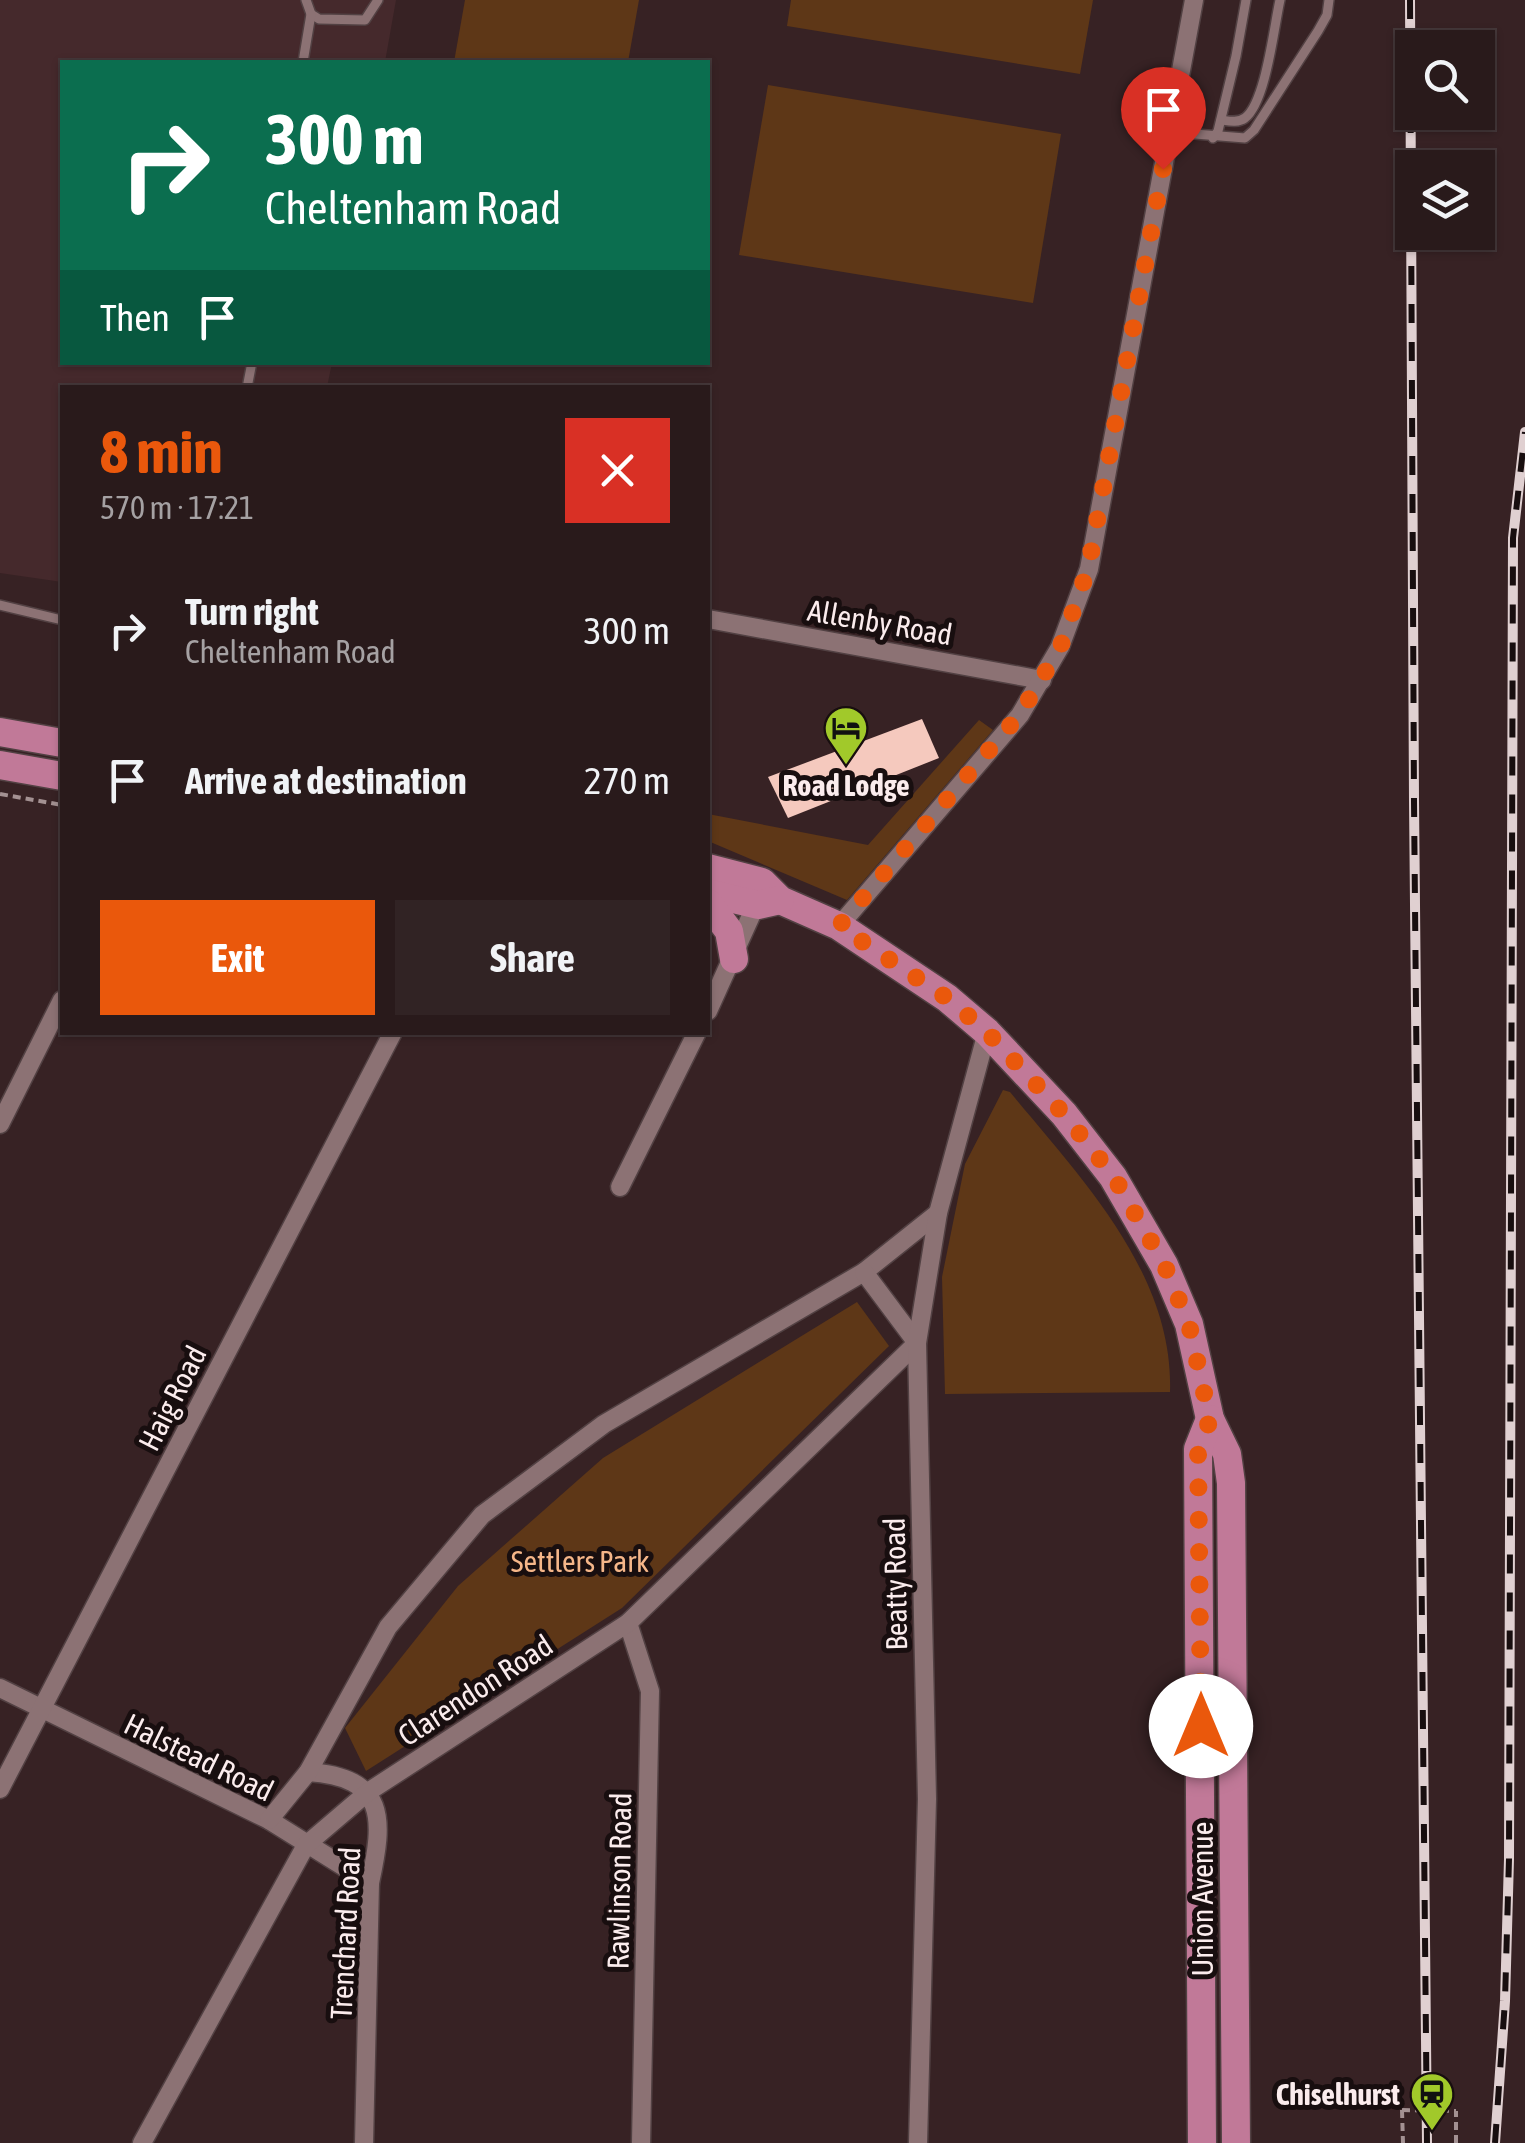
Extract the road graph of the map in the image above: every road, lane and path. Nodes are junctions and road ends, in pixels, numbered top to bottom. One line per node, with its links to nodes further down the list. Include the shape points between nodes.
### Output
1 (306, 0): 7 (lane)
2 (378, 0): 7 (lane, via 357,22)
3 (1194, 0): 10 (street)
4 (1246, 0): 9 (lane)
5 (1280, 0): 9 (lane, via 1259,98 1246,117)
6 (1330, 0): 11 (lane, via 1318,31 1254,130 1245,138)
7 (311, 14): 8 (lane)
8 (303, 60)
9 (1221, 120): 11 (lane)
10 (1170, 132): 11 (lane); 15 (street, via 1088,569)
11 (1213, 138)
12 (0, 606): 14 (lane)
13 (710, 619): 15 (street, Allenby Road)
14 (60, 620)
15 (1042, 680): 26 (street)
16 (0, 732): 17 (main road)
17 (60, 743)
18 (0, 765): 19 (main road)
19 (60, 776)
20 (0, 794): 21 (path)
21 (60, 805)
22 (710, 869): 24 (main road, Union Avenue)
23 (710, 893): 24 (main road, Union Avenue)
24 (767, 895): 26 (main road, Union Avenue); 27 (street)
25 (710, 905): 27 (main road, via 730,931)
26 (839, 926): 30 (main road, Union Avenue)
27 (734, 958): 29 (street)
28 (60, 1004): 33 (street)
29 (710, 1007)
30 (987, 1032): 35 (street, Beatty Road); 38 (main road, Union Avenue, via 1064,1114 1134,1210 1189,1324)
31 (391, 1035): 41 (street, Haig Road)
32 (696, 1035): 34 (street)
33 (0, 1124)
34 (620, 1187)
35 (938, 1213): 36 (street); 37 (street, Beatty Road)
36 (864, 1272): 37 (street); 42 (street, via 604,1424 482,1515 388,1627)
37 (917, 1343): 39 (street, Clarendon Road); 51 (street, Beatty Road, via 927,1799)
38 (1210, 1420): 52 (main road, Union Avenue, via 1198,1449); 53 (main road, Union Avenue, via 1227,1454 1231,1483)
39 (628, 1623): 44 (street, Clarendon Road); 50 (street, Rawlinson Road, via 650,1690)
40 (0, 1688): 41 (street, Halstead Road)
41 (41, 1710): 43 (street, Haig Road); 45 (street, Halstead Road)
42 (308, 1772): 44 (street, via 348,1779); 45 (street)
43 (0, 1789)
44 (368, 1792): 46 (street, Clarendon Road); 47 (street, Trenchard Road, via 378,1822)
45 (269, 1820): 46 (street, Halstead Road)
46 (306, 1844): 47 (street, Halstead Road); 48 (street, Clarendon Road)
47 (370, 1883): 49 (street, Trenchard Road)
48 (142, 2143)
49 (364, 2143)
50 (641, 2143)
51 (918, 2143)
52 (1202, 2143)
53 (1236, 2143)
54 (1402, 2143): 55 (path, bridge, via 1402,2110 1456,2111)
55 (1456, 2143)

